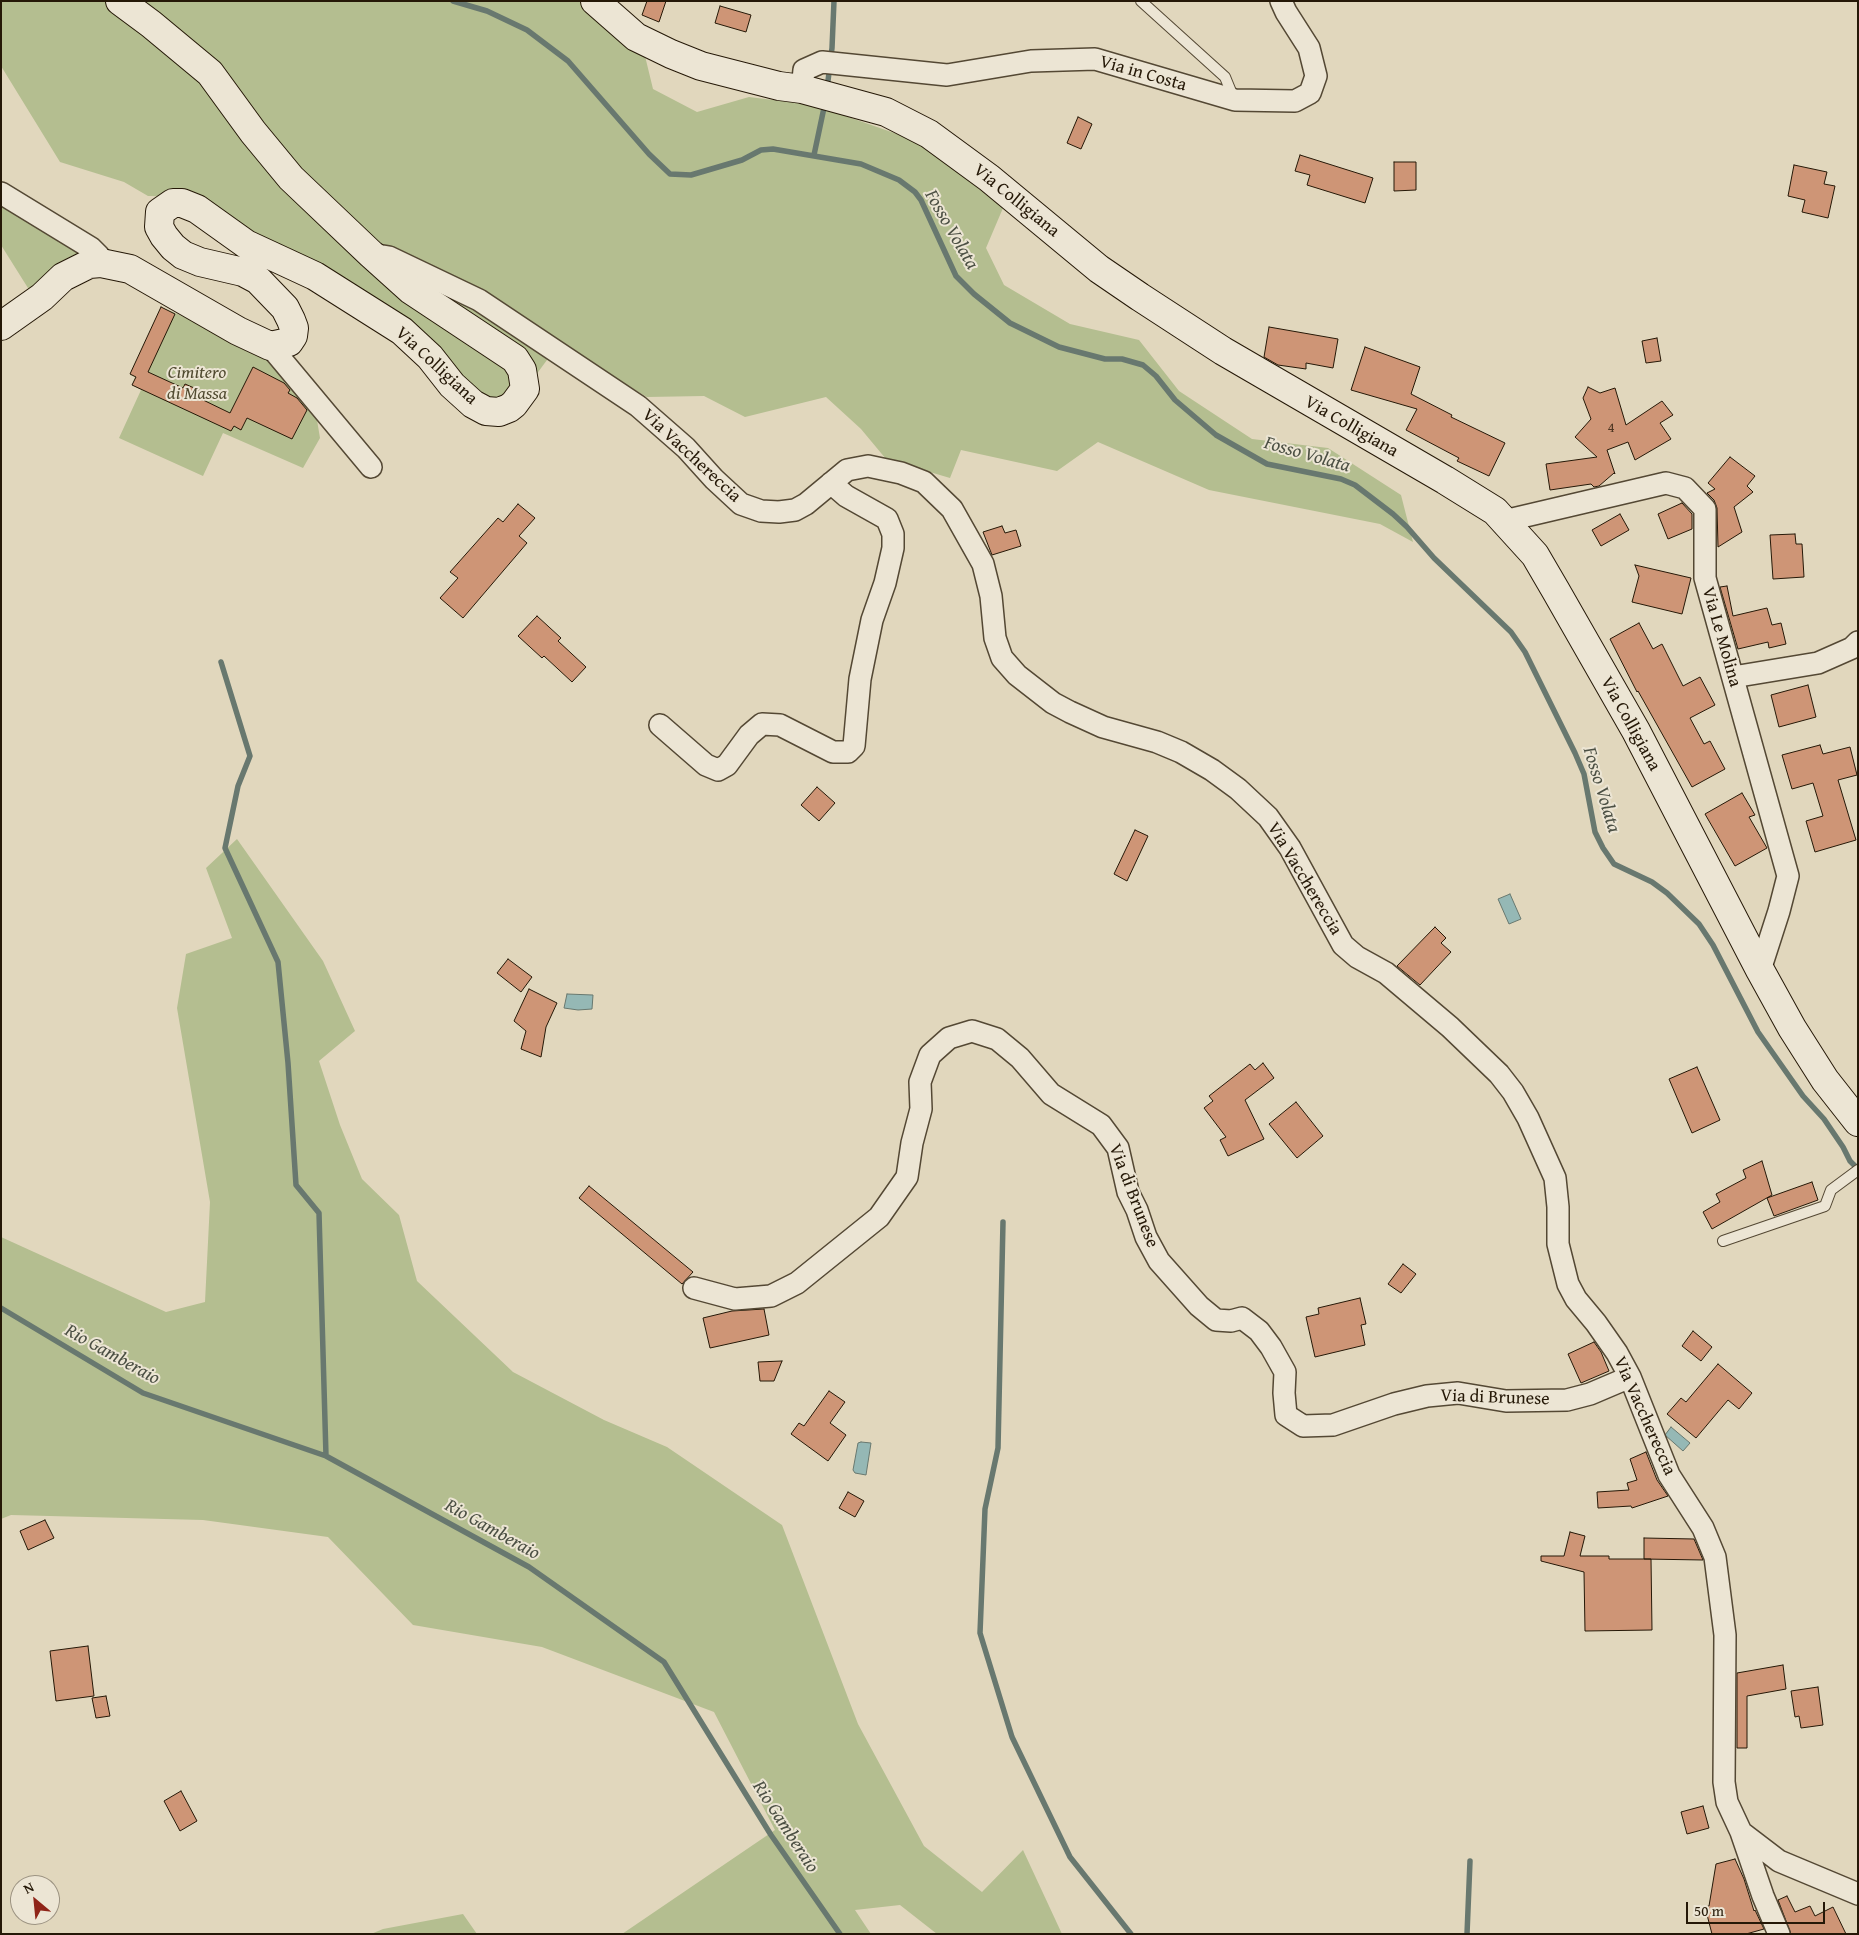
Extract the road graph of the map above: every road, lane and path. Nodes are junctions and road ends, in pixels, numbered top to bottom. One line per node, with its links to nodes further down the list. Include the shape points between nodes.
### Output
1 (120, 1): 8 (street, Via Colligiana, via 210,73 252,132 291,178)
2 (594, 1): 5 (street, Via Colligiana, via 636,37 671,54 701,66)
3 (1141, 1): 6 (lane, via 1225,77)
4 (1281, 1): 6 (street, Via in Costa, via 1309,48 1316,76 1310,93 1295,101)
5 (802, 89): 6 (street, Via in Costa, via 804,70 822,62 948,75 1031,61 1095,59); 14 (street, Via Colligiana, via 886,112 929,134 1140,297 1223,351 1453,485 1495,511)
6 (1235, 100)
7 (1, 193): 9 (street, via 91,248)
8 (371, 254): 11 (street, Via Colligiana, via 412,290 515,359 522,370 525,389 514,404 499,412 473,404 402,331 343,292 246,244 189,205 173,203 166,206 160,212 159,227 173,247 200,262 251,275 285,308 294,328 293,336 289,342); 13 (street, Via Vacchereccia, via 389,257 479,300 638,406 686,448 741,504 761,511 795,510)
9 (101, 263): 10 (street, via 89,264 63,277 42,297); 11 (street, via 130,269)
10 (1, 326)
11 (270, 346): 12 (street)
12 (371, 467)
13 (831, 483): 17 (street, via 846,496 887,519 893,534 894,548 872,620 860,679 854,746 848,752 833,752 780,725 762,724 750,734 727,765 718,770 706,765); 23 (street, Via Vacchereccia, via 847,470 868,466 924,482 952,510 983,564 991,596 995,638 1002,658 1017,675 1070,712 1181,752 1238,789 1268,817 1290,848 1343,945 1386,973 1499,1074 1528,1118 1555,1178 1558,1244 1568,1284)
14 (1504, 521): 16 (street, Via Le Molina, via 1666,483 1685,488 1705,509 1705,578); 18 (street, Via Colligiana, via 1535,556 1556,590 1636,731)
15 (1858, 642): 16 (street, via 1852,648 1818,663)
16 (1732, 677): 18 (street, Via Le Molina, via 1788,876)
17 (660, 725)
18 (1760, 970): 19 (street, Via Colligiana, via 1814,1064)
19 (1858, 1122)
20 (1858, 1170): 21 (lane, via 1830,1190 1825,1206)
21 (1722, 1241)
22 (694, 1288): 23 (street, Via di Brunese, via 736,1300 771,1296 797,1283 879,1217 907,1177 921,1109 920,1082 930,1055 949,1038 972,1030 998,1039 1020,1058 1051,1094 1101,1125 1118,1148 1128,1192 1159,1261 1216,1320 1242,1318 1258,1331 1285,1372 1286,1416 1303,1426 1333,1425 1427,1396 1458,1393 1506,1401 1567,1400)
23 (1630, 1377): 24 (street, Via Vacchereccia, via 1670,1475 1703,1528 1715,1557 1725,1635 1724,1782 1727,1802)
24 (1741, 1832): 25 (street, via 1778,1861); 26 (street, Via Vacchereccia)
25 (1858, 1894)
26 (1779, 1934)

